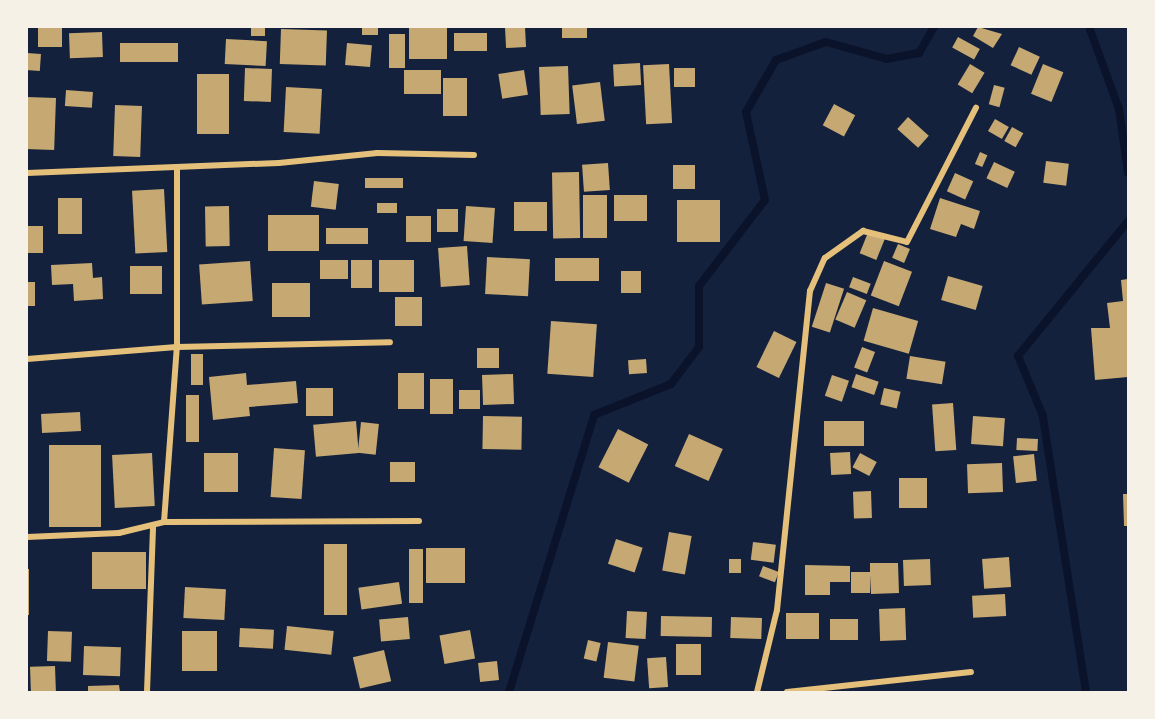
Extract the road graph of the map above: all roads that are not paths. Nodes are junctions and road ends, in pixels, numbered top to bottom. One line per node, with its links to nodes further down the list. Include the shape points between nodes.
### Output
1 (976, 108): 14 (street, via 907,242 863,231 825,258 810,291 777,610)
2 (474, 155): 3 (street, via 377,153)
3 (177, 166): 4 (street); 6 (street)
4 (27, 173)
5 (390, 342): 6 (street)
6 (177, 347): 7 (street); 9 (street)
7 (27, 359)
8 (419, 521): 9 (street)
9 (164, 522): 10 (street)
10 (153, 528): 11 (street); 13 (street)
11 (27, 537)
12 (971, 672): 15 (street)
13 (147, 692)
14 (757, 692)
15 (787, 692)

